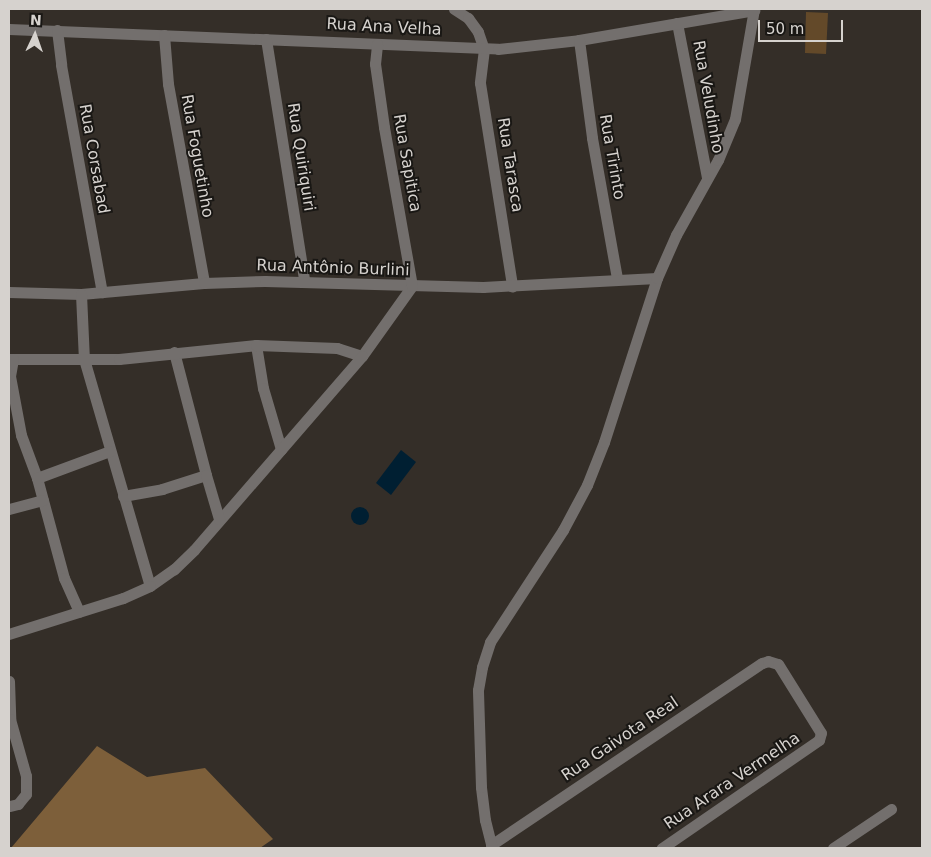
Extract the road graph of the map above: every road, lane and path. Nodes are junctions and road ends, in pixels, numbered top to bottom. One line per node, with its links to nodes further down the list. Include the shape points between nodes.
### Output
1 (454, 9): 10 (street, via 468,18)
2 (754, 9): 3 (street, Rua Ana Velha); 11 (street, via 736,119)
3 (677, 23): 8 (street, Rua Ana Velha); 11 (street, Rua Veludinho)
4 (9, 29): 5 (street, Rua Ana Velha)
5 (57, 30): 6 (street, Rua Ana Velha); 19 (street, Rua Corsabad)
6 (164, 34): 7 (street, Rua Ana Velha); 15 (street, Rua Foguetinho, via 168,84)
7 (266, 39): 9 (street, Rua Ana Velha); 14 (street, Rua Quiriquiri)
8 (579, 40): 10 (street, Rua Ana Velha); 12 (street, Rua Tirinto, via 592,138)
9 (377, 44): 10 (street, Rua Ana Velha); 16 (street, Rua Sapitica, via 375,64 384,127)
10 (484, 49): 17 (street, Rua Tarasca, via 480,82)
11 (707, 177): 13 (street)
12 (617, 278): 13 (street, Rua Antônio Burlini); 17 (street, Rua Antônio Burlini)
13 (657, 278): 42 (street, via 587,485 563,530 490,642 482,668 478,690 481,786)
14 (304, 280): 15 (street, Rua Antônio Burlini); 16 (street, Rua Antônio Burlini)
15 (204, 283): 19 (street, Rua Antônio Burlini)
16 (412, 286): 17 (street, Rua Antônio Burlini); 23 (street)
17 (512, 286)
18 (9, 292): 20 (street, Rua Antônio Burlini)
19 (102, 292): 20 (street, Rua Antônio Burlini)
20 (81, 294): 25 (street)
21 (256, 345): 22 (street); 23 (street, via 337,348); 26 (street)
22 (174, 352): 25 (street, via 119,359); 28 (street)
23 (362, 356): 26 (street)
24 (11, 359): 25 (street); 29 (street, via 12,396 20,435)
25 (84, 359): 27 (street)
26 (281, 449): 33 (street)
27 (110, 451): 29 (street); 30 (street)
28 (206, 475): 30 (street, via 162,489); 33 (street)
29 (36, 478): 31 (street)
30 (123, 496): 34 (street)
31 (43, 500): 32 (street); 35 (street, via 64,578)
32 (9, 509)
33 (219, 519): 34 (street, via 194,550)
34 (150, 586): 35 (street)
35 (78, 612): 36 (street)
36 (9, 634)
37 (9, 681): 38 (street)
38 (10, 720): 40 (street, via 26,776 26,794 18,804)
39 (820, 740): 42 (street, Rua Gaivota Real, via 820,733 778,664 768,661); 43 (street, Rua Arara Vermelha)
40 (9, 806)
41 (891, 809): 44 (street)
42 (492, 847)
43 (662, 848)
44 (833, 848)

